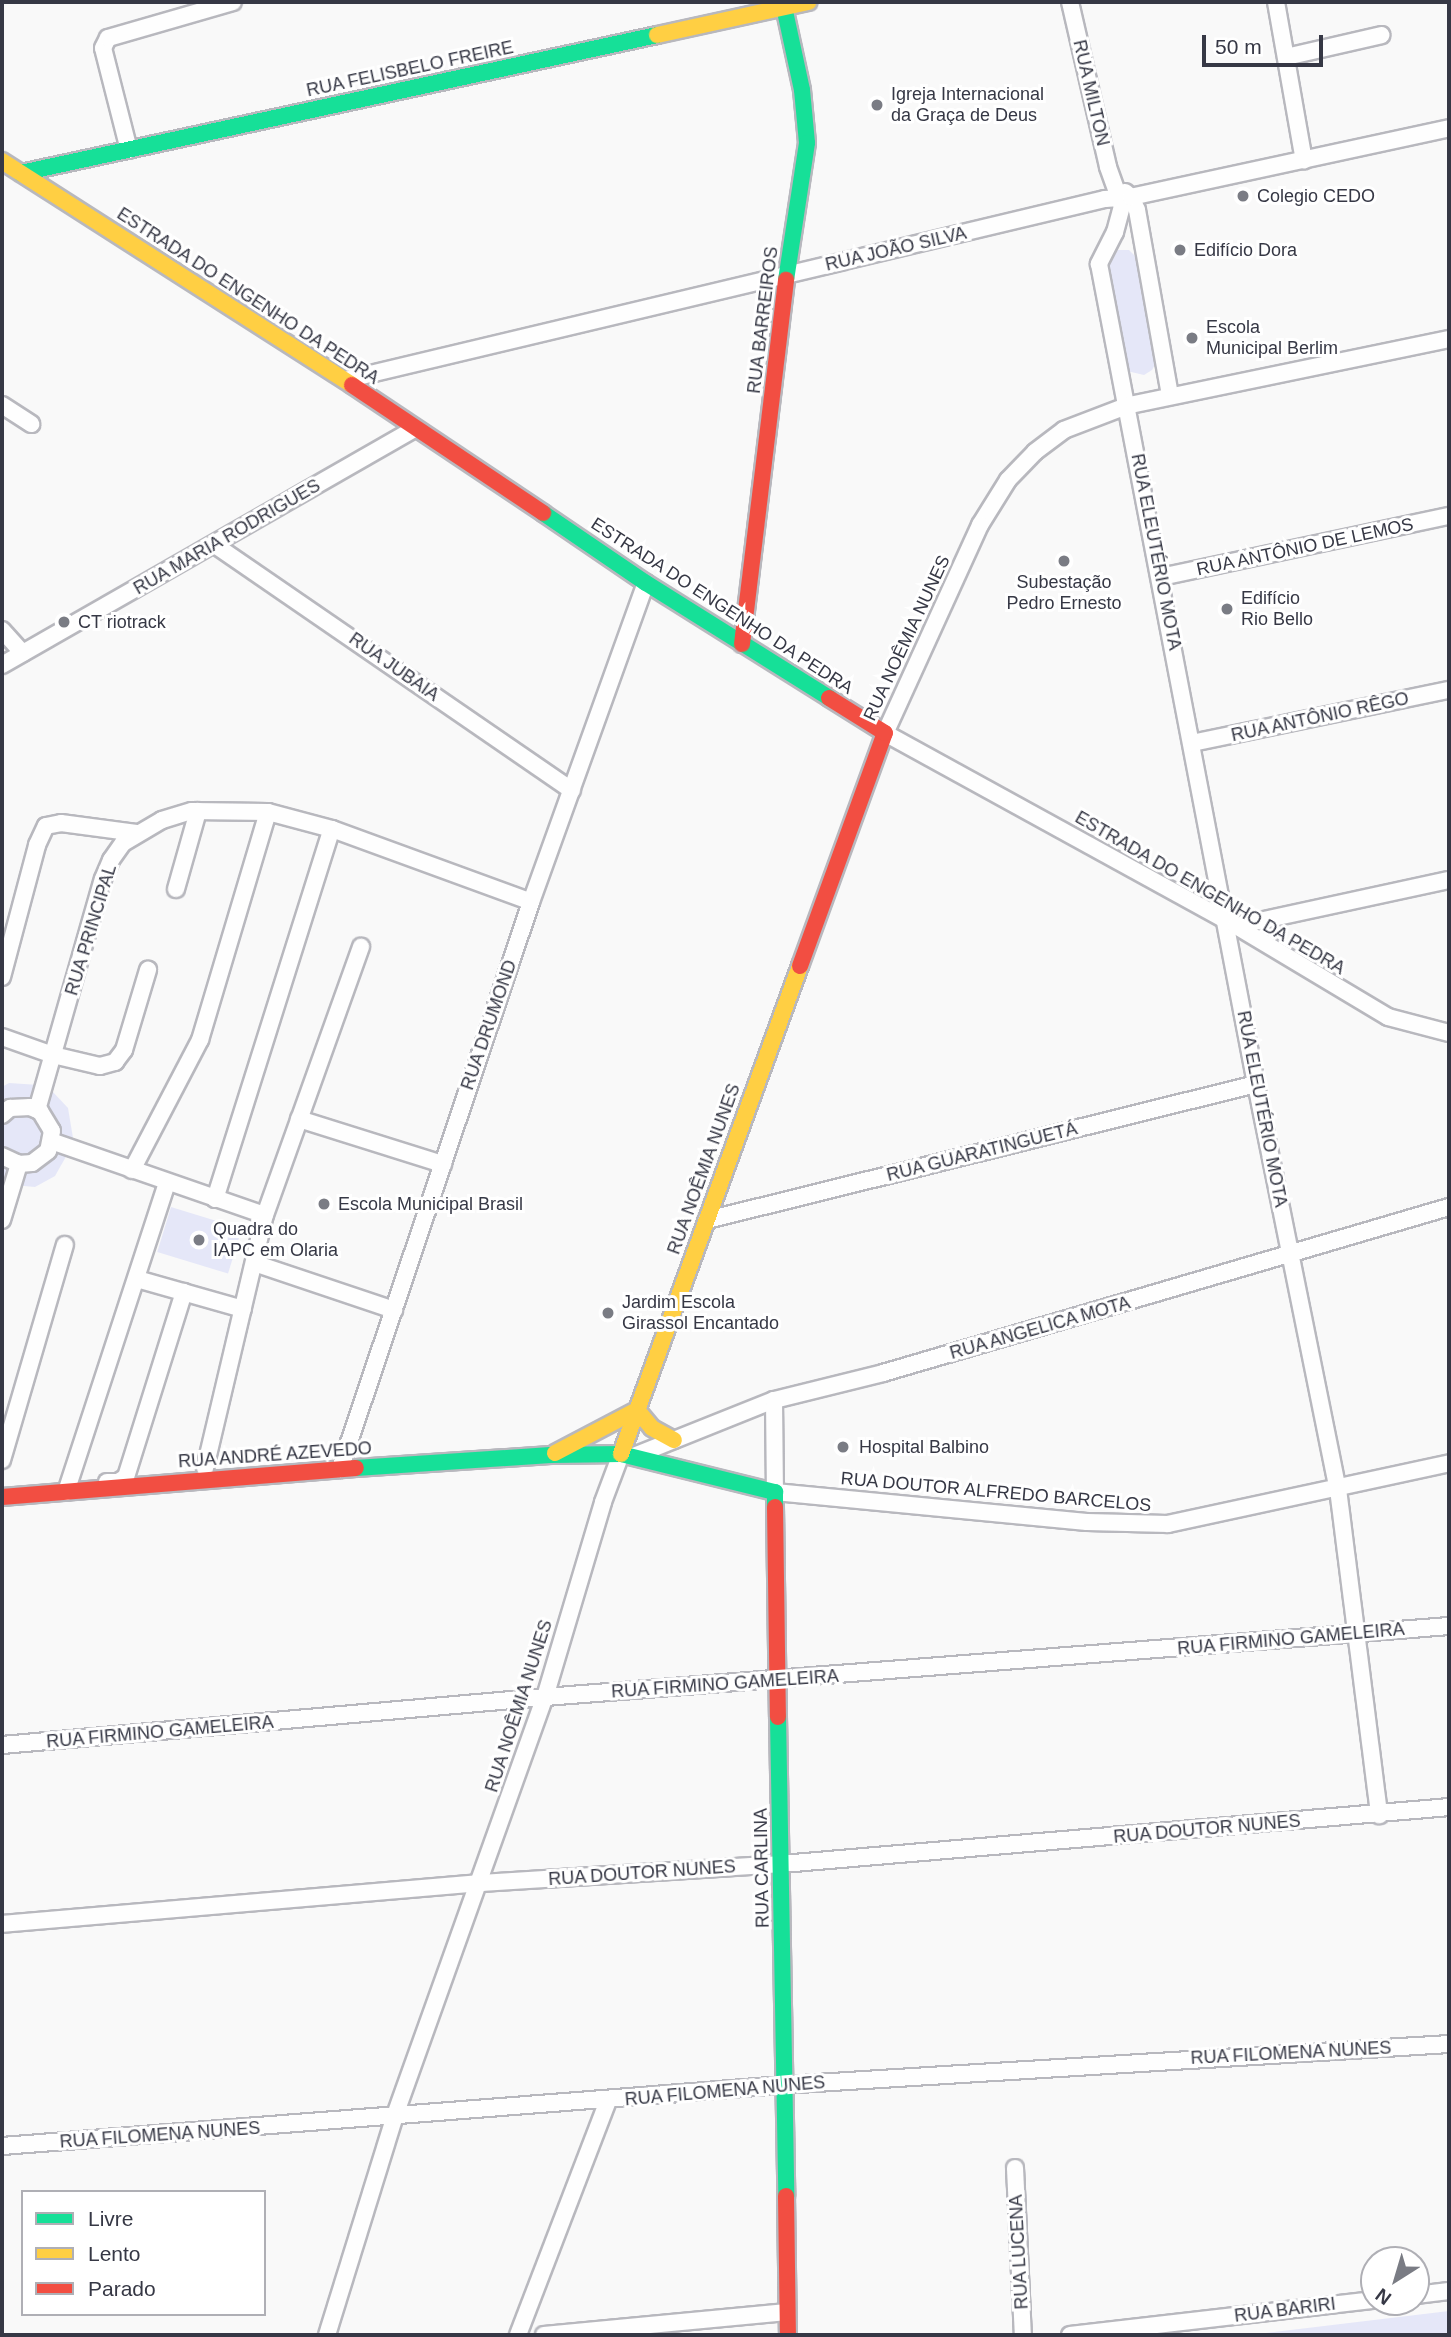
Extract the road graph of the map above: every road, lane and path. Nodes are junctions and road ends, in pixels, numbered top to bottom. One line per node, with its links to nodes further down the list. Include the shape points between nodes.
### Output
1 (233, 2): 9 (street, via 107,38 103,48)
2 (808, 2): 5 (street, RUA FELISBELO FREIRE)
3 (1070, 2): 13 (street, RUA MILTON, via 1108,167)
4 (1276, 2): 7 (street)
5 (784, 4): 9 (street, RUA FELISBELO FREIRE); 16 (street, RUA BARREIROS, via 802,90 807,143)
6 (1382, 35): 7 (street)
7 (1286, 57): 10 (street)
8 (1449, 128): 10 (street, RUA JOÃO SILVA)
9 (129, 149): 12 (street, RUA FELISBELO FREIRE)
10 (1304, 161): 13 (street, RUA JOÃO SILVA)
11 (3, 163): 12 (street, ESTRADA DO ENGENHO DA PEDRA)
12 (21, 173): 18 (street, ESTRADA DO ENGENHO DA PEDRA)
13 (1122, 196): 14 (street, RUA ELEUTÉRIO MOTA); 15 (street, RUA MILTON, via 1137,210); 16 (street, RUA JOÃO SILVA)
14 (1111, 242): 15 (street, via 1133,245); 21 (street, RUA ELEUTÉRIO MOTA, via 1099,264)
15 (1144, 253): 19 (street, RUA MILTON)
16 (787, 274): 18 (street, RUA JOÃO SILVA); 29 (street, RUA BARREIROS)
17 (1449, 339): 19 (street, RUA NOÊMIA NUNES)
18 (345, 380): 23 (street, ESTRADA DO ENGENHO DA PEDRA)
19 (1170, 396): 21 (street, RUA NOÊMIA NUNES)
20 (2, 405): 22 (street)
21 (1129, 405): 26 (street, RUA ELEUTÉRIO MOTA); 33 (street, RUA NOÊMIA NUNES, via 1064,430 1008,480 980,525)
22 (31, 424)
23 (415, 428): 25 (street, RUA MARIA RODRIGUES); 27 (street, ESTRADA DO ENGENHO DA PEDRA)
24 (1449, 516): 26 (street, RUA ANTÔNIO DE LEMOS)
25 (215, 545): 30 (street, RUA MARIA RODRIGUES); 35 (street, RUA JUBAIA)
26 (1161, 577): 34 (street, RUA ELEUTÉRIO MOTA)
27 (646, 583): 29 (street, ESTRADA DO ENGENHO DA PEDRA); 35 (street, RUA DRUMOND)
28 (2, 630): 30 (street)
29 (742, 644): 33 (street, ESTRADA DO ENGENHO DA PEDRA)
30 (23, 653): 31 (street, RUA MARIA RODRIGUES)
31 (2, 664)
32 (1449, 690): 34 (street, RUA ANTÔNIO RÊGO)
33 (885, 733): 43 (street, ESTRADA DO ENGENHO DA PEDRA); 64 (street, RUA NOÊMIA NUNES)
34 (1192, 743): 43 (street, RUA ELEUTÉRIO MOTA)
35 (572, 790): 42 (street, RUA DRUMOND)
36 (198, 811): 37 (street, RUA PRINCIPAL); 39 (street, RUA PRINCIPAL, via 162,820); 41 (street)
37 (268, 812): 38 (street, RUA PRINCIPAL); 58 (street, via 200,1040)
38 (332, 829): 42 (street, RUA PRINCIPAL); 60 (street)
39 (136, 833): 46 (street, via 61,823 46,826); 49 (street, RUA PRINCIPAL, via 123,843 103,879)
40 (1449, 880): 43 (street)
41 (176, 889)
42 (531, 902): 57 (street, RUA DRUMOND)
43 (1231, 923): 47 (street, ESTRADA DO ENGENHO DA PEDRA, via 1388,1017); 50 (street, RUA ELEUTÉRIO MOTA)
44 (361, 947): 53 (street)
45 (148, 970): 49 (street, via 124,1050 116,1062 100,1066)
46 (2, 977)
47 (1449, 1033)
48 (2, 1037): 49 (street)
49 (53, 1055): 51 (street, RUA PRINCIPAL)
50 (1256, 1084): 64 (street, RUA GUARATINGUETÁ); 66 (street, RUA ELEUTÉRIO MOTA)
51 (37, 1110): 52 (street, via 20,1106); 54 (street, via 48,1121)
52 (2, 1115)
53 (299, 1119): 57 (street); 63 (street)
54 (51, 1141): 56 (street, via 41,1158); 58 (street)
55 (2, 1156): 56 (street)
56 (19, 1164): 62 (street)
57 (443, 1164): 71 (street, RUA DRUMOND)
58 (132, 1170): 59 (street)
59 (167, 1183): 60 (street); 68 (street)
60 (215, 1199): 63 (street)
61 (1449, 1208): 66 (street, RUA ANGELICA MOTA)
62 (3, 1212)
63 (265, 1215): 67 (street)
64 (707, 1220): 73 (street, RUA NOÊMIA NUNES)
65 (65, 1245): 77 (street)
66 (1292, 1255): 72 (street, RUA ANGELICA MOTA); 82 (street, RUA ELEUTÉRIO MOTA)
67 (254, 1263): 70 (street); 71 (street)
68 (137, 1279): 69 (street); 81 (street)
69 (184, 1292): 70 (street); 81 (street, via 126,1477 118,1482)
70 (243, 1309): 79 (street)
71 (394, 1310): 80 (street, RUA DRUMOND)
72 (774, 1401): 74 (street, RUA ANGELICA MOTA); 83 (street, RUA CARLINA)
73 (637, 1410): 74 (street, via 652,1428); 75 (street, RUA ANDRÉ AZEVEDO); 76 (street, RUA NOÊMIA NUNES)
74 (674, 1440): 76 (street, RUA ANGELICA MOTA)
75 (551, 1455): 76 (street, RUA ANDRÉ AZEVEDO); 80 (street, RUA ANDRÉ AZEVEDO)
76 (627, 1455): 83 (street, RUA DOUTOR ALFREDO BARCELOS); 88 (street, RUA NOÊMIA NUNES, via 603,1502)
77 (2, 1460)
78 (1449, 1462): 82 (street, RUA DOUTOR ALFREDO BARCELOS)
79 (205, 1468)
80 (340, 1469): 81 (street, RUA ANDRÉ AZEVEDO)
81 (68, 1487): 84 (street, RUA ANDRÉ AZEVEDO)
82 (1338, 1489): 83 (street, RUA DOUTOR ALFREDO BARCELOS, via 1168,1524 1136,1526); 86 (street, RUA ELEUTÉRIO MOTA)
83 (775, 1492): 87 (street, RUA CARLINA)
84 (2, 1497)
85 (1449, 1626): 86 (street, RUA FIRMINO GAMELEIRA)
86 (1357, 1634): 87 (street, RUA FIRMINO GAMELEIRA); 91 (street, RUA ELEUTÉRIO MOTA)
87 (776, 1681): 88 (street, RUA FIRMINO GAMELEIRA); 92 (street, RUA CARLINA)
88 (545, 1697): 89 (street, RUA FIRMINO GAMELEIRA); 93 (street, RUA NOÊMIA NUNES)
89 (2, 1745)
90 (1449, 1807): 91 (street, RUA DOUTOR NUNES)
91 (1380, 1815): 92 (street, RUA DOUTOR NUNES)
92 (782, 1864): 93 (street, RUA DOUTOR NUNES); 96 (street, RUA CARLINA)
93 (481, 1883): 94 (street, RUA DOUTOR NUNES); 98 (street, RUA NOÊMIA NUNES)
94 (2, 1923)
95 (1449, 2043): 96 (street, RUA FILOMENA NUNES)
96 (783, 2085): 97 (street, RUA FILOMENA NUNES); 104 (street, RUA CARLINA)
97 (608, 2100): 98 (street, RUA FILOMENA NUNES); 106 (street)
98 (394, 2118): 99 (street, RUA FILOMENA NUNES); 105 (street, RUA NOÊMIA NUNES)
99 (2, 2146)
100 (1015, 2168): 109 (street, RUA LUCENA)
101 (1449, 2291): 102 (street)
102 (1430, 2293)
103 (1360, 2302): 110 (street, RUA BARIRI)
104 (787, 2312): 107 (street); 108 (street, RUA CARLINA)
105 (327, 2335)
106 (518, 2335)
107 (544, 2335)
108 (788, 2335)
109 (1023, 2335)
110 (1070, 2335)

